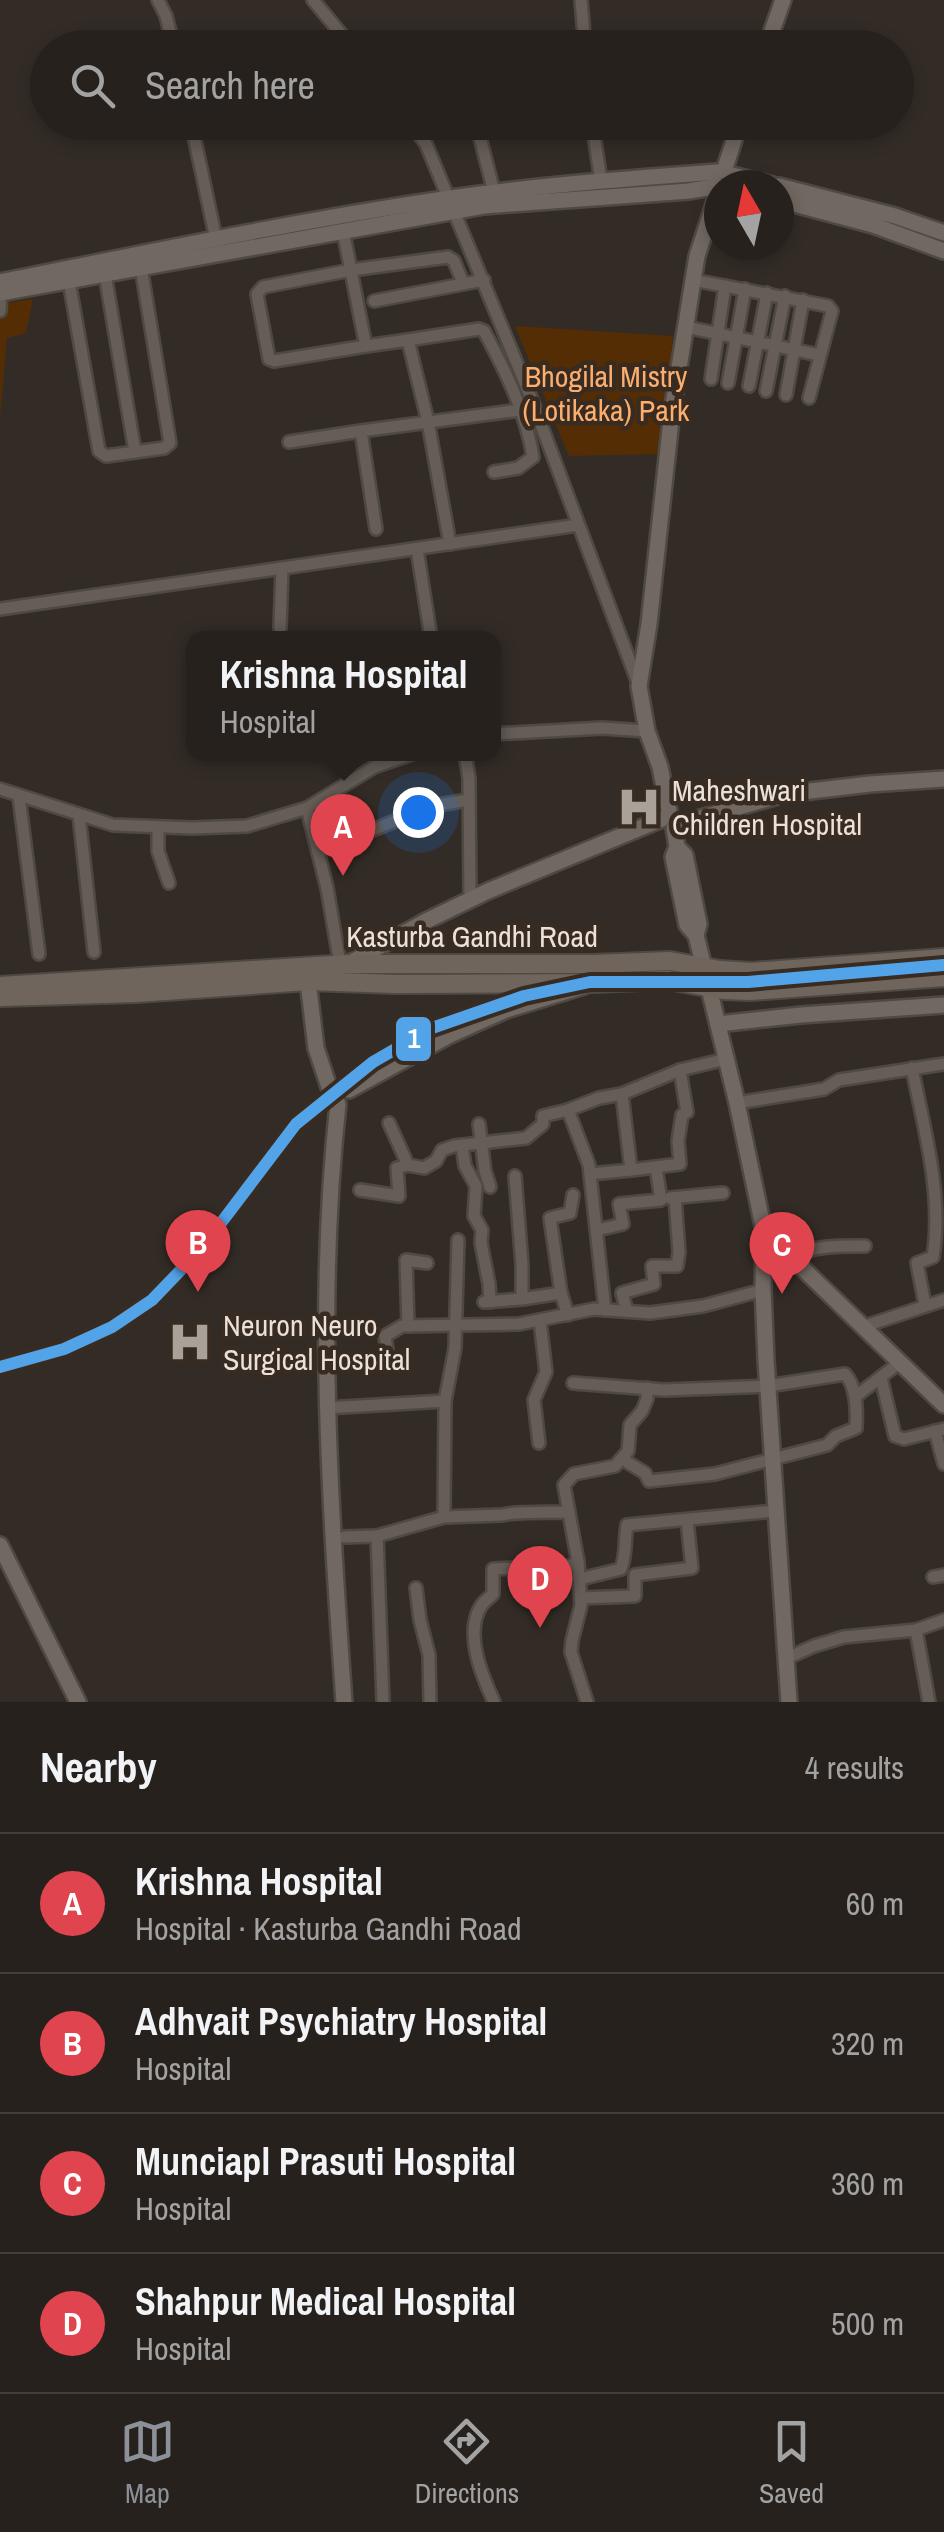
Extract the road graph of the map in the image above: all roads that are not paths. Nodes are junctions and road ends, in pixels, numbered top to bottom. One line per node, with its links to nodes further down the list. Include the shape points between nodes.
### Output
1 (158, 0): 5 (street)
2 (313, 0): 6 (street)
3 (581, 0): 7 (street)
4 (783, 0): 8 (street)
5 (170, 30)
6 (338, 30)
7 (584, 30)
8 (772, 30)
9 (195, 140): 25 (street)
10 (423, 140): 21 (street)
11 (481, 140): 19 (street)
12 (595, 140): 16 (street)
13 (734, 140): 14 (street)
14 (724, 170)
15 (704, 180): 16 (street)
16 (602, 181): 19 (street)
17 (704, 185): 21 (street)
18 (794, 191): 23 (street)
19 (494, 192): 21 (street)
20 (794, 204): 26 (street)
21 (451, 205): 22 (street); 25 (street); 30 (street)
22 (343, 231): 25 (street); 28 (street)
23 (944, 233)
24 (704, 234): 31 (street)
25 (217, 246): 27 (street); 33 (street)
26 (944, 251)
27 (141, 268): 29 (street); 62 (street, via 170,443)
28 (351, 270): 34 (street, via 448,257); 48 (street); 48 (street, via 259,290 266,354 274,361)
29 (106, 274): 32 (street); 62 (street)
30 (484, 280): 34 (street); 64 (street)
31 (693, 280): 35 (street); 43 (street)
32 (68, 281): 37 (street); 62 (street, via 99,452)
33 (0, 282)
34 (462, 284): 41 (street)
35 (725, 286): 36 (street); 44 (street)
36 (745, 290): 38 (street); 45 (street)
37 (0, 293): 42 (street)
38 (767, 293): 39 (street); 47 (street)
39 (784, 296): 40 (street); 49 (street)
40 (803, 300): 50 (street); 51 (street, via 832,311)
41 (374, 301)
42 (0, 310)
43 (686, 327): 44 (street); 72 (street)
44 (718, 334): 45 (street); 52 (street)
45 (736, 338): 47 (street); 53 (street)
46 (408, 340): 48 (street); 58 (street, via 484,332); 59 (street)
47 (757, 342): 49 (street); 54 (street)
48 (366, 346)
49 (775, 346): 50 (street); 55 (street)
50 (794, 351): 51 (street); 56 (street)
51 (819, 355): 57 (street)
52 (710, 379)
53 (728, 383)
54 (748, 386)
55 (766, 391)
56 (786, 394)
57 (809, 398)
58 (520, 410): 59 (street); 63 (street, via 532,456 518,468)
59 (428, 422): 60 (street); 66 (street)
60 (361, 431): 61 (street); 65 (street)
61 (289, 442)
62 (135, 452)
63 (494, 472)
64 (578, 526): 66 (street); 72 (street)
65 (376, 530)
66 (450, 544): 67 (street)
67 (417, 549): 68 (street); 71 (street)
68 (282, 568): 69 (street); 70 (street)
69 (0, 609)
70 (280, 628)
71 (430, 631)
72 (639, 686): 73 (street)
73 (648, 731): 74 (street); 83 (street)
74 (501, 734)
75 (392, 761): 81 (street)
76 (466, 761): 80 (street)
77 (944, 776): 83 (street, via 785,794)
78 (0, 790): 79 (street)
79 (18, 797): 82 (street); 89 (street)
80 (468, 800): 85 (street, via 432,806); 87 (street)
81 (307, 808): 84 (street, via 246,826); 85 (street)
82 (79, 815): 84 (street); 88 (street)
83 (671, 821): 87 (street); 92 (street, via 491,896); 93 (street, via 687,925)
84 (158, 827): 86 (street)
85 (318, 852): 91 (street)
86 (170, 884)
87 (470, 900): 91 (street)
88 (94, 952)
89 (39, 954)
90 (944, 958): 93 (main road, Kasturba Gandhi Road, via 750,972)
91 (344, 964): 92 (main road, Kasturba Gandhi Road); 98 (main road, Kasturba Gandhi Road)
92 (368, 964): 94 (main road, Kasturba Gandhi Road)
93 (704, 967): 94 (main road, Kasturba Gandhi Road, via 670,961); 99 (street)
94 (532, 974): 96 (main road, Kasturba Gandhi Road, via 396,984); 97 (main road, Kasturba Gandhi Road); 102 (street)
95 (944, 977): 99 (main road, Kasturba Gandhi Road)
96 (308, 981): 100 (main road, Kasturba Gandhi Road); 109 (street, via 316,1048)
97 (592, 983): 99 (main road, Kasturba Gandhi Road, via 668,980); 102 (street)
98 (0, 986)
99 (709, 988): 103 (street)
100 (0, 998)
101 (944, 1005): 103 (street)
102 (506, 1010): 109 (street, via 349,1090 338,1084)
103 (718, 1024): 104 (street)
104 (726, 1059): 107 (street); 110 (street)
105 (944, 1064): 106 (street)
106 (912, 1068): 110 (street); 136 (street, via 935,1212 933,1257 917,1263)
107 (680, 1070): 108 (street); 117 (street, via 687,1112 678,1141 680,1164)
108 (622, 1094): 111 (street); 118 (street)
109 (334, 1097): 153 (street)
110 (736, 1103): 127 (street)
111 (568, 1110): 114 (street, via 543,1116 526,1138); 119 (street)
112 (389, 1123): 116 (street)
113 (478, 1124): 114 (street)
114 (482, 1142): 115 (street); 121 (street)
115 (462, 1145): 116 (street, via 442,1150 424,1168); 134 (street, via 476,1186 487,1302)
116 (408, 1164): 122 (street, via 397,1168 400,1196)
117 (656, 1167): 118 (street); 125 (street)
118 (631, 1170): 119 (street)
119 (590, 1174): 126 (street)
120 (515, 1176): 134 (street)
121 (490, 1187)
122 (360, 1190)
123 (723, 1193): 125 (street)
124 (574, 1195): 133 (street, via 570,1213 550,1218)
125 (668, 1199): 126 (street, via 618,1204 624,1224); 138 (street, via 677,1266 652,1266 654,1284 622,1292)
126 (596, 1230): 137 (street)
127 (764, 1231): 130 (street); 132 (street)
128 (458, 1240): 142 (street)
129 (865, 1246): 130 (street, via 822,1247)
130 (793, 1257): 143 (street)
131 (426, 1263): 141 (street, via 406,1260)
132 (763, 1290): 138 (street, via 703,1306); 148 (street)
133 (561, 1293): 134 (street); 139 (street)
134 (522, 1300)
135 (944, 1300): 136 (street)
136 (925, 1305): 143 (street)
137 (606, 1310): 138 (street); 139 (street)
138 (627, 1311)
139 (568, 1315): 140 (street)
140 (540, 1320): 142 (street); 155 (street, via 546,1372 534,1400)
141 (408, 1326): 142 (street); 145 (street, via 385,1336)
142 (455, 1326): 151 (street)
143 (862, 1327): 144 (street)
144 (899, 1363): 146 (street); 152 (street)
145 (389, 1364)
146 (882, 1378): 150 (street); 154 (street, via 895,1436)
147 (573, 1382): 149 (street)
148 (768, 1386): 149 (street); 150 (street, via 845,1374); 156 (street)
149 (647, 1388): 157 (street)
150 (855, 1397): 156 (street, via 854,1430 827,1445)
151 (445, 1401): 153 (street); 161 (street)
152 (944, 1405)
153 (326, 1408): 176 (street)
154 (940, 1430): 158 (street)
155 (539, 1443)
156 (773, 1458): 157 (street, via 715,1474 649,1481); 159 (street)
157 (622, 1459): 160 (street, via 574,1474 564,1485)
158 (944, 1464)
159 (775, 1511): 162 (street); 173 (street)
160 (569, 1512): 161 (street); 167 (street)
161 (444, 1516): 164 (street)
162 (687, 1520): 168 (street, via 626,1525 622,1568); 170 (street, via 692,1568 635,1574 635,1596)
163 (344, 1536): 164 (street)
164 (377, 1536): 177 (street)
165 (0, 1545): 175 (street)
166 (0, 1560): 174 (street)
167 (578, 1562): 168 (street); 179 (street, via 493,1568 493,1594 476,1625 479,1670)
168 (580, 1579): 170 (street)
169 (416, 1588): 178 (street)
170 (581, 1598): 180 (street, via 571,1652)
171 (944, 1620): 172 (street)
172 (916, 1630): 173 (street, via 844,1637); 182 (street)
173 (785, 1659): 181 (street)
174 (68, 1702)
175 (78, 1702)
176 (344, 1702)
177 (382, 1702)
178 (430, 1702)
179 (494, 1702)
180 (587, 1702)
181 (789, 1702)
182 (929, 1702)

